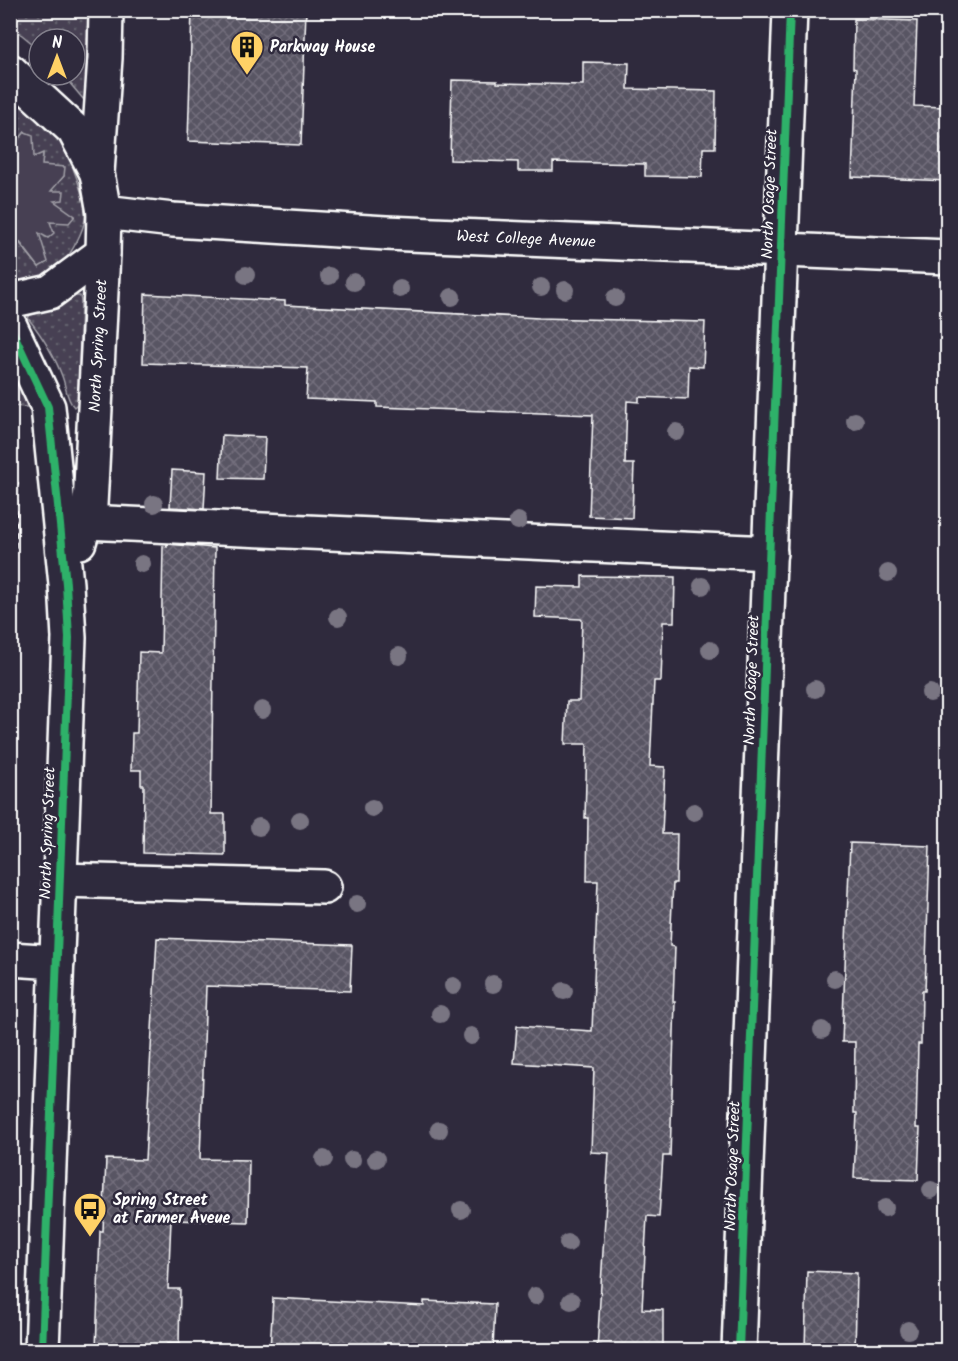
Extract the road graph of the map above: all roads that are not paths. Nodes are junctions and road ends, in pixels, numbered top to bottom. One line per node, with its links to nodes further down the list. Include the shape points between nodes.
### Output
1 (106, 10): 4 (street)
2 (790, 10): 6 (street, North Osage Street)
3 (10, 71): 4 (street, via 74,130)
4 (97, 173): 5 (street, North Spring Street)
5 (104, 212): 6 (street, West College Avenue, via 386,233); 7 (street, North Spring Street)
6 (781, 250): 8 (street, West College Avenue); 12 (street, North Osage Street)
7 (103, 254): 9 (street, via 50,292); 11 (street, North Spring Street, via 90,505)
8 (948, 257)
9 (10, 301)
10 (10, 326): 13 (street, North Spring Street, via 48,407)
11 (85, 522): 12 (street); 13 (street, North Spring Street)
12 (770, 553): 19 (street, North Osage Street)
13 (66, 584): 14 (street, North Spring Street, via 69,638)
14 (60, 880): 15 (street); 17 (street, North Spring Street)
15 (324, 887)
16 (10, 959): 17 (street)
17 (57, 962): 18 (street, North Spring Street)
18 (42, 1350)
19 (739, 1350)

